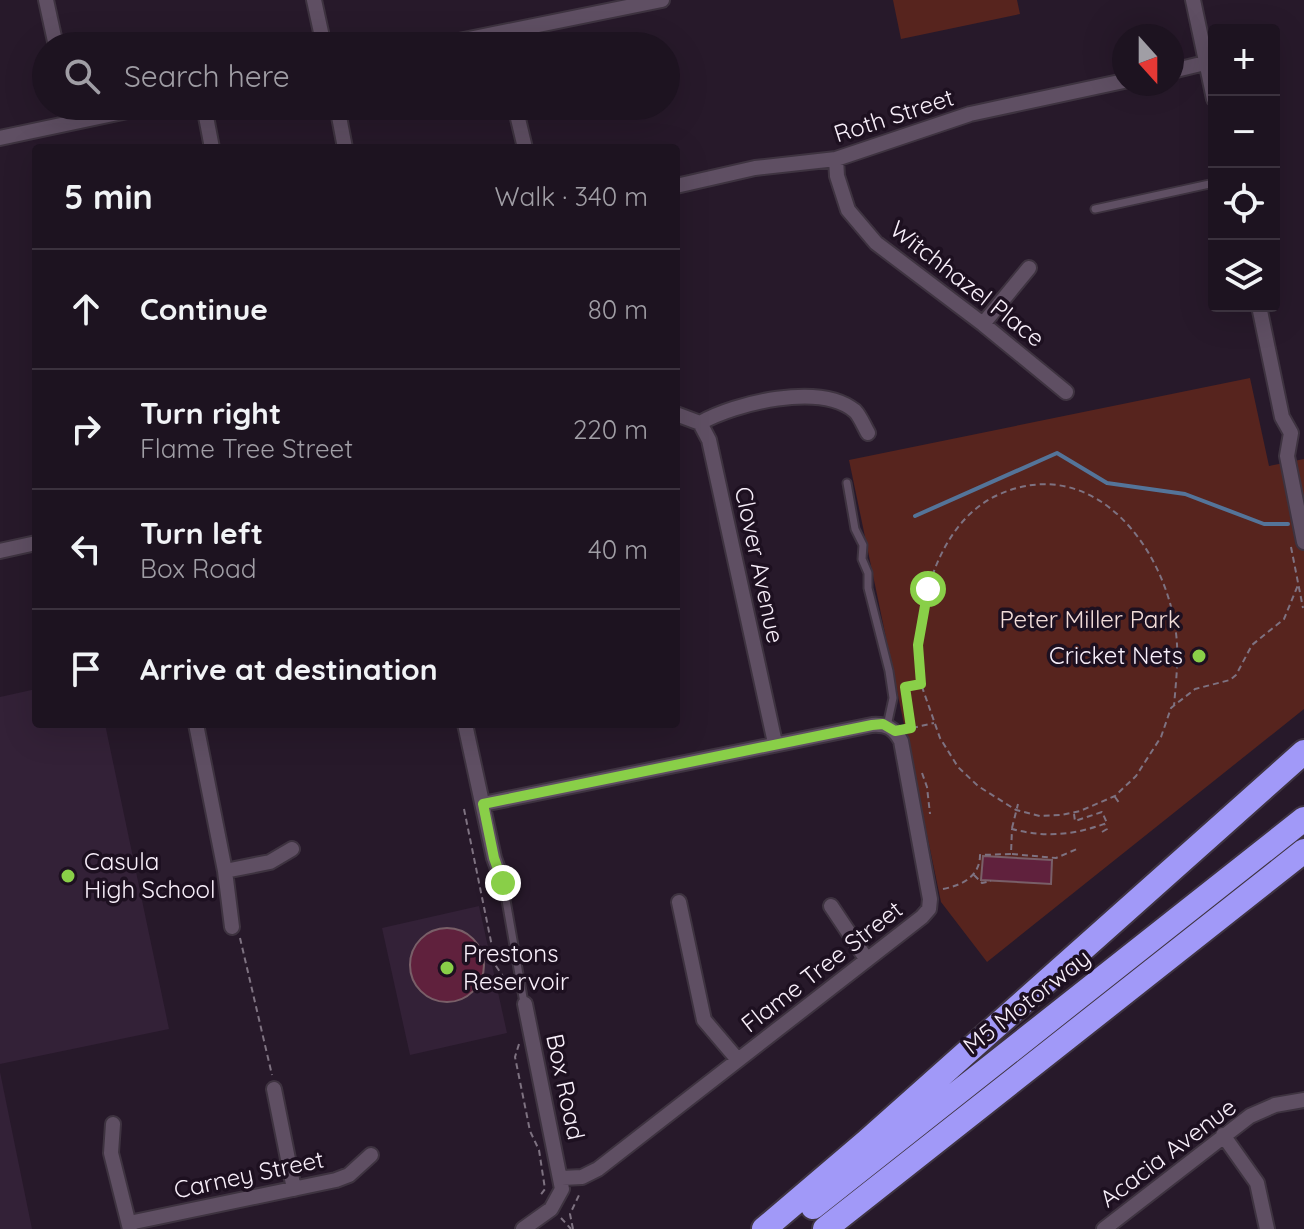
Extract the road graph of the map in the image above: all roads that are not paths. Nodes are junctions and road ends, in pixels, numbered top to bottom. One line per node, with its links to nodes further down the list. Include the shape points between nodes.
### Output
1 (46, 0): 5 (street)
2 (314, 0): 6 (street)
3 (662, 0): 7 (street)
4 (1193, 0): 8 (street)
5 (53, 32)
6 (321, 32)
7 (531, 32)
8 (1205, 63): 9 (street); 11 (street)
9 (1184, 68)
10 (1112, 84): 21 (street, Roth Street, via 970,114)
11 (1213, 96)
12 (82, 120): 16 (street)
13 (207, 120): 18 (street)
14 (340, 120): 19 (street)
15 (518, 120): 20 (street)
16 (72, 122): 17 (street)
17 (0, 138)
18 (211, 144)
19 (344, 144)
20 (524, 144)
21 (836, 159): 23 (street, Roth Street, via 755,168); 27 (street, Witchhazel Place, via 841,194 859,225)
22 (1208, 184): 24 (lane)
23 (680, 185)
24 (1095, 209)
25 (1029, 268): 27 (street)
26 (1260, 312): 32 (street, via 1282,417)
27 (983, 324): 28 (street, Witchhazel Place)
28 (1066, 392)
29 (680, 416): 30 (street)
30 (700, 423): 31 (street, via 794,395 826,398 855,412); 41 (street, Clover Avenue, via 715,465)
31 (868, 433)
32 (1297, 433): 34 (street, via 1287,456)
33 (847, 483): 39 (lane, via 889,671)
34 (1304, 542)
35 (32, 544): 36 (street)
36 (0, 551)
37 (197, 728): 47 (street)
38 (466, 728): 43 (street)
39 (891, 728): 41 (street, via 872,725); 52 (street, Flame Tree Street, via 903,753 929,909)
40 (1304, 738): 53 (highway)
41 (775, 743): 43 (street)
42 (1304, 752): 53 (highway)
43 (483, 804): 48 (street)
44 (1304, 819): 66 (highway, M5 Motorway)
45 (292, 849): 47 (street, via 270,862)
46 (1304, 851): 67 (highway)
47 (225, 871): 51 (street)
48 (503, 883): 54 (lane)
49 (679, 902): 55 (street, via 704,1020)
50 (831, 906): 52 (street)
51 (232, 927)
52 (867, 960): 55 (street, Flame Tree Street)
53 (1033, 994): 65 (highway)
54 (525, 1004): 61 (street, Box Road)
55 (738, 1060): 61 (street, Flame Tree Street, via 598,1169)
56 (274, 1089): 62 (street)
57 (1304, 1100): 59 (street, Acacia Avenue, via 1275,1105)
58 (113, 1124): 63 (street, via 111,1153)
59 (1223, 1135): 68 (street, Acacia Avenue); 69 (street, via 1257,1183)
60 (371, 1155): 62 (street, Carney Street, via 349,1175)
61 (562, 1178): 64 (street, via 551,1209)
62 (294, 1189): 63 (street, Carney Street)
63 (130, 1226)
64 (523, 1229)
65 (764, 1229)
66 (785, 1229)
67 (825, 1229)
68 (1104, 1229)
69 (1267, 1229)

